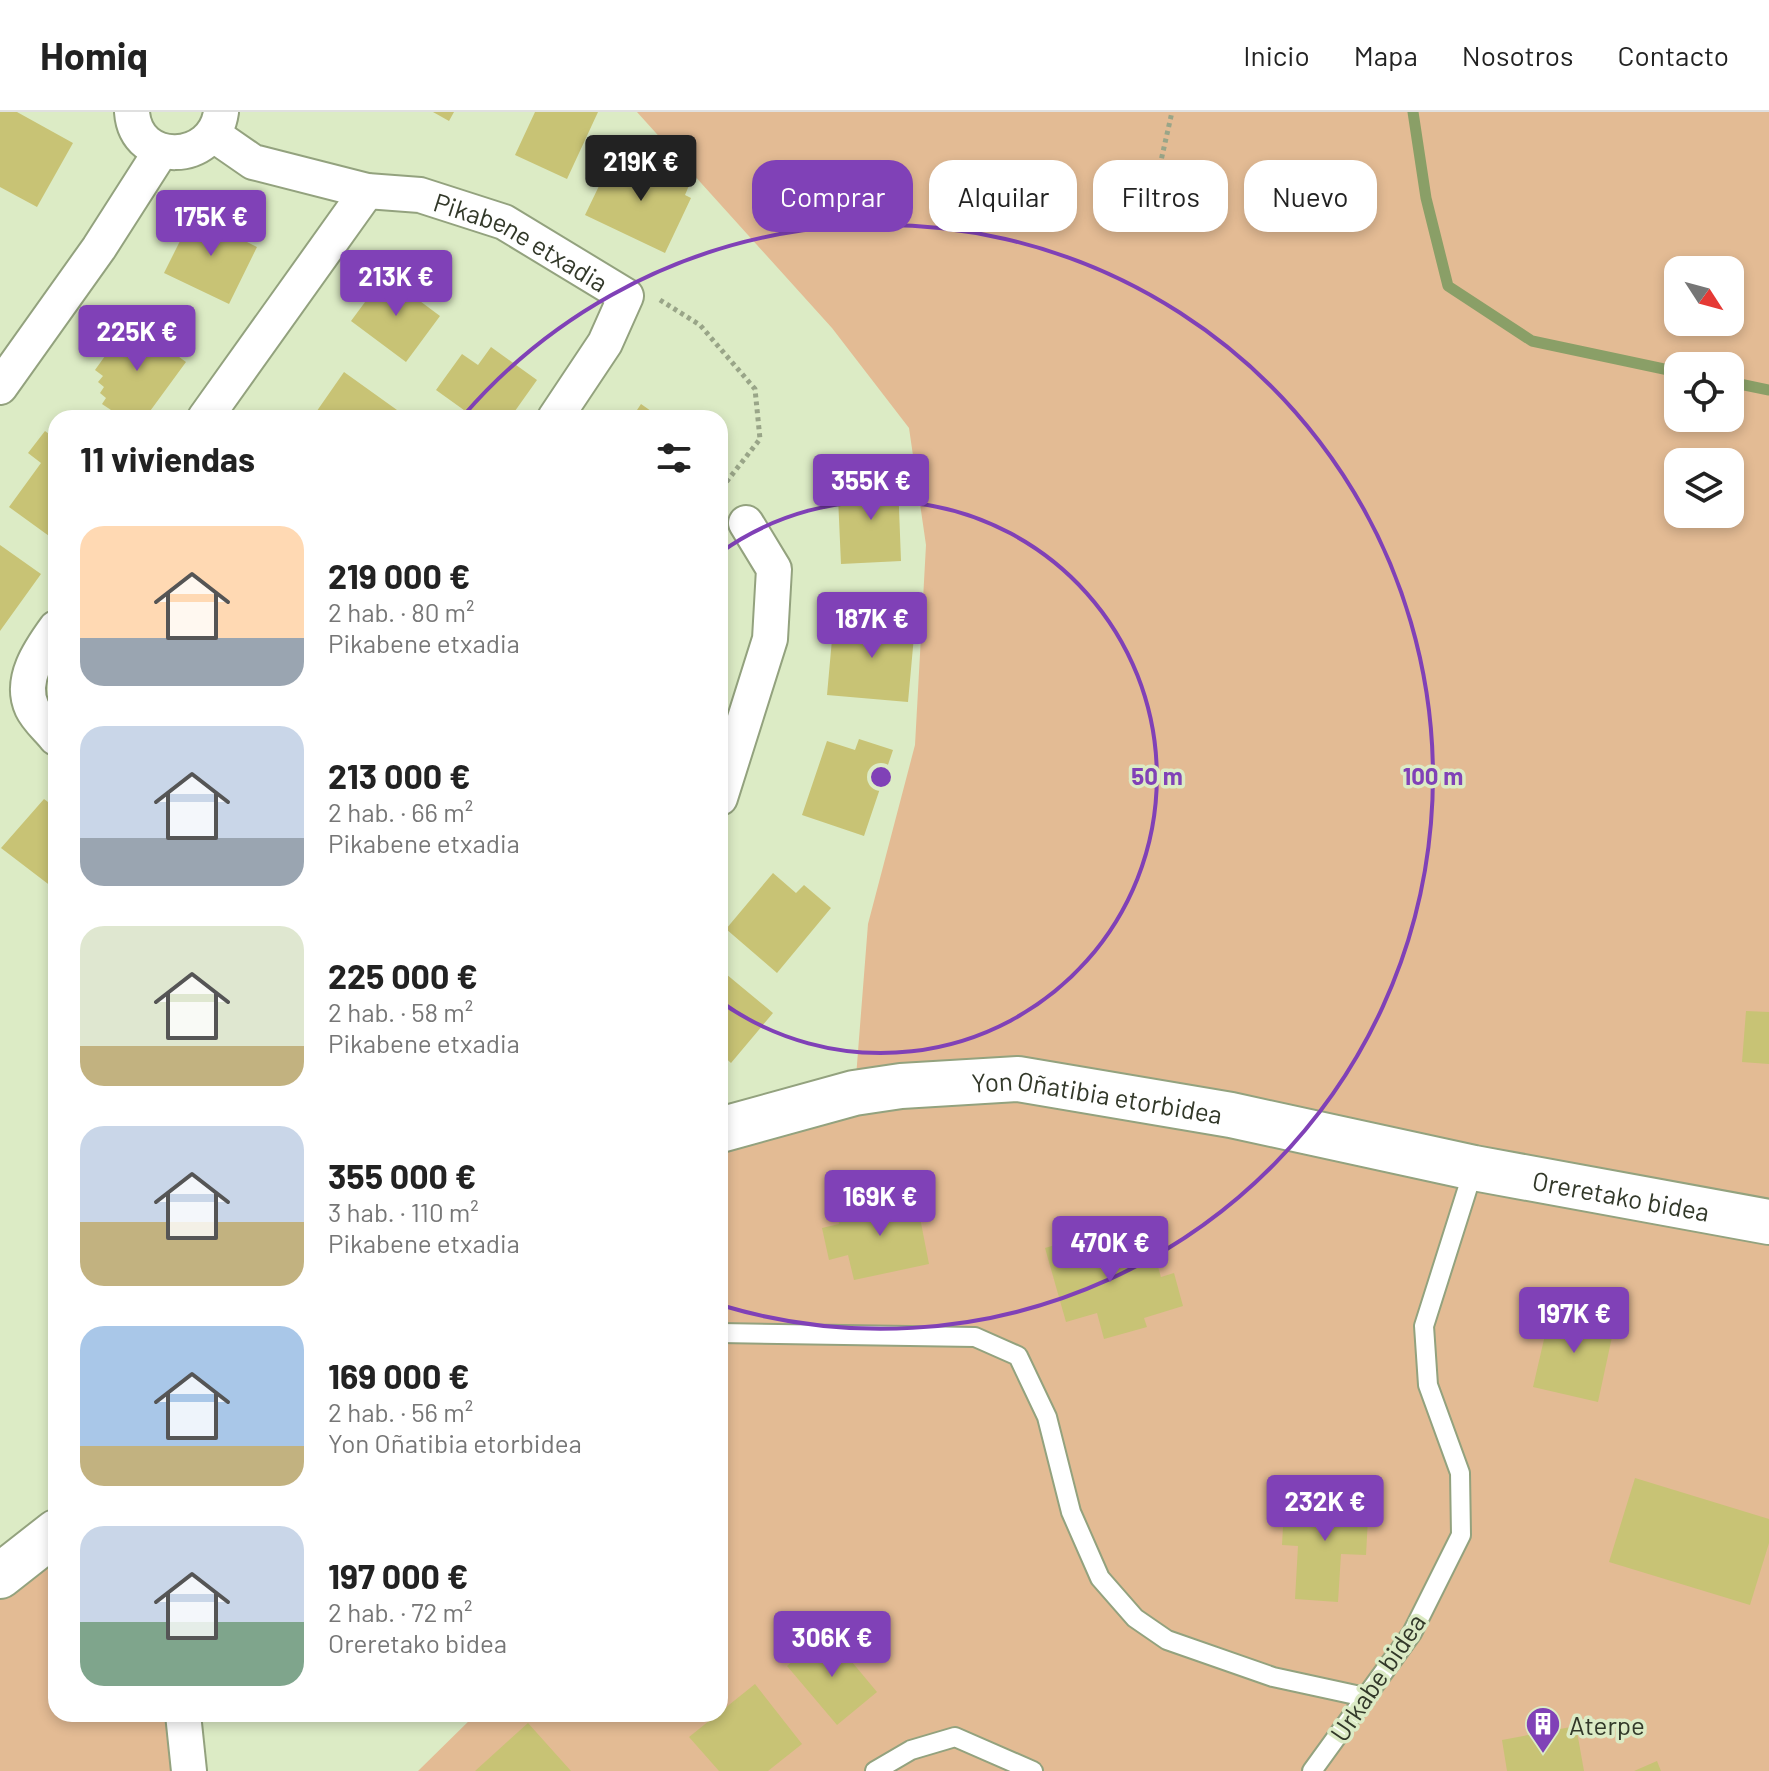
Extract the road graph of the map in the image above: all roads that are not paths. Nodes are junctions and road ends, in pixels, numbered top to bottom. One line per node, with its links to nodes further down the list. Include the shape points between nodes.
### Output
1 (132, 112): 3 (street, via 138,133)
2 (218, 123): 3 (street, via 190,152); 4 (street, Pikabene etxadia, via 253,162)
3 (161, 151): 5 (street)
4 (367, 191): 6 (street); 7 (street, Pikabene etxadia, via 420,195 504,222 626,296 605,343)
5 (0, 387)
6 (211, 410)
7 (560, 410)
8 (746, 523): 11 (street, via 774,569 770,639)
9 (48, 639): 10 (street, via 29,676 31,707)
10 (48, 728)
11 (728, 773)
12 (728, 1128): 13 (main road, Yon Oñatibia etorbidea, via 854,1093 1018,1079 1231,1115)
13 (1474, 1168): 14 (main road, Oreretako bidea); 18 (lane, Urkabe bidea, via 1424,1326 1428,1385 1460,1473 1461,1535 1412,1633)
14 (1769, 1222)
15 (728, 1333): 18 (lane, via 975,1337 1018,1356 1047,1417 1071,1512 1100,1578 1135,1618 1182,1646 1273,1677)
16 (48, 1538): 17 (main road)
17 (0, 1576)
18 (1365, 1697): 23 (lane, Urkabe bidea)
19 (184, 1722): 20 (street)
20 (189, 1771)
21 (875, 1771): 22 (lane, via 911,1750 955,1737)
22 (1033, 1771)
23 (1312, 1771)

